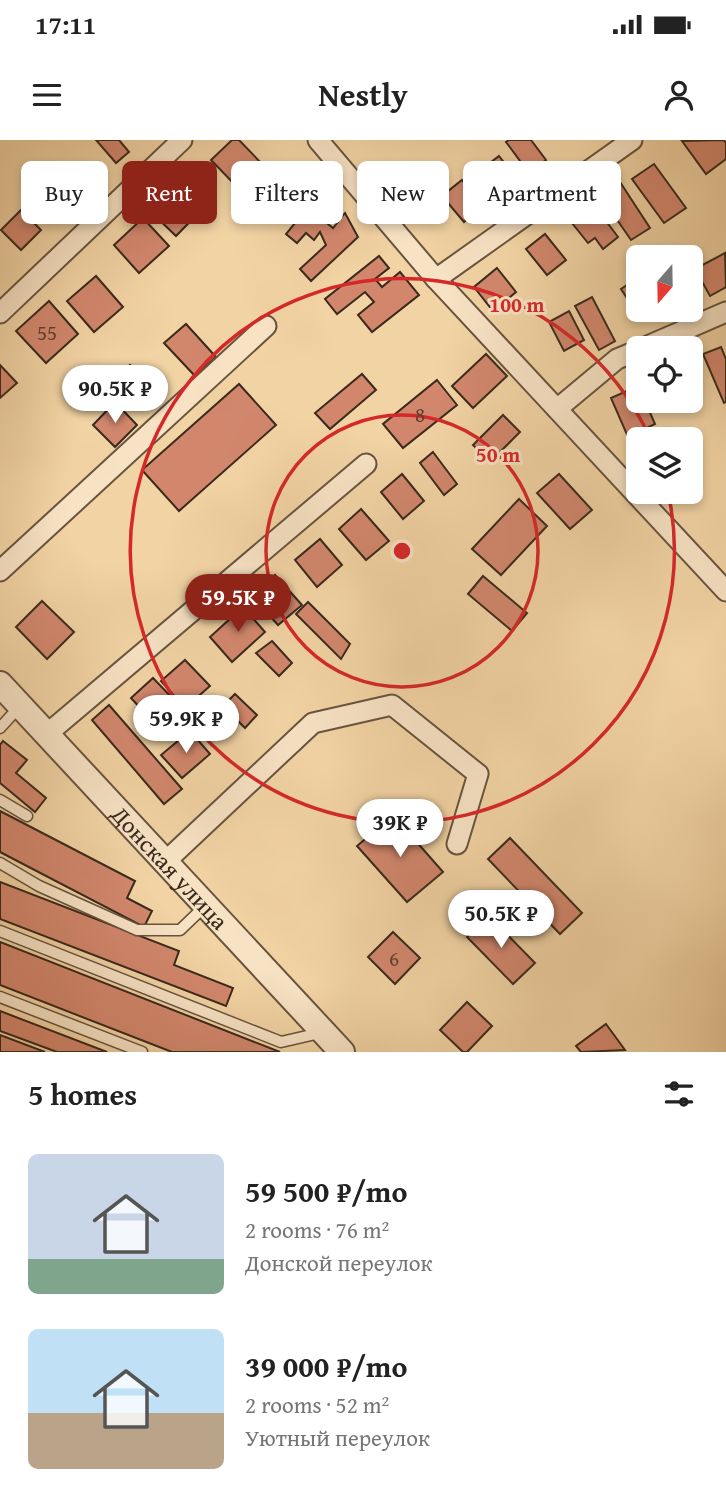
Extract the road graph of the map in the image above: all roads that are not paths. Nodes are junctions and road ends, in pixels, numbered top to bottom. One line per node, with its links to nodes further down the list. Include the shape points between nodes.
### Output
1 (182, 140): 6 (street)
2 (318, 140): 4 (street)
3 (632, 140): 4 (street)
4 (436, 279): 10 (street)
5 (726, 312): 8 (street)
6 (0, 313)
7 (266, 326): 12 (street)
8 (671, 336)
9 (626, 355): 10 (street)
10 (557, 409): 13 (street)
11 (366, 464): 17 (street)
12 (0, 571)
13 (726, 590)
14 (0, 684): 15 (street, Донская улица)
15 (20, 705): 16 (lane); 17 (street, Донская улица)
16 (0, 728)
17 (47, 734): 21 (street, Донская улица)
18 (0, 800): 19 (lane)
19 (27, 816)
20 (457, 844): 21 (street, via 478,774 392,705 313,723)
21 (165, 862): 23 (street, Донская улица)
22 (0, 863): 23 (lane, via 39,886 137,930 180,930)
23 (206, 905): 26 (street, Донская улица)
24 (0, 931): 26 (lane, via 281,1042)
25 (0, 996): 27 (lane)
26 (323, 1032): 28 (street, Донская улица)
27 (142, 1052)
28 (342, 1052)

